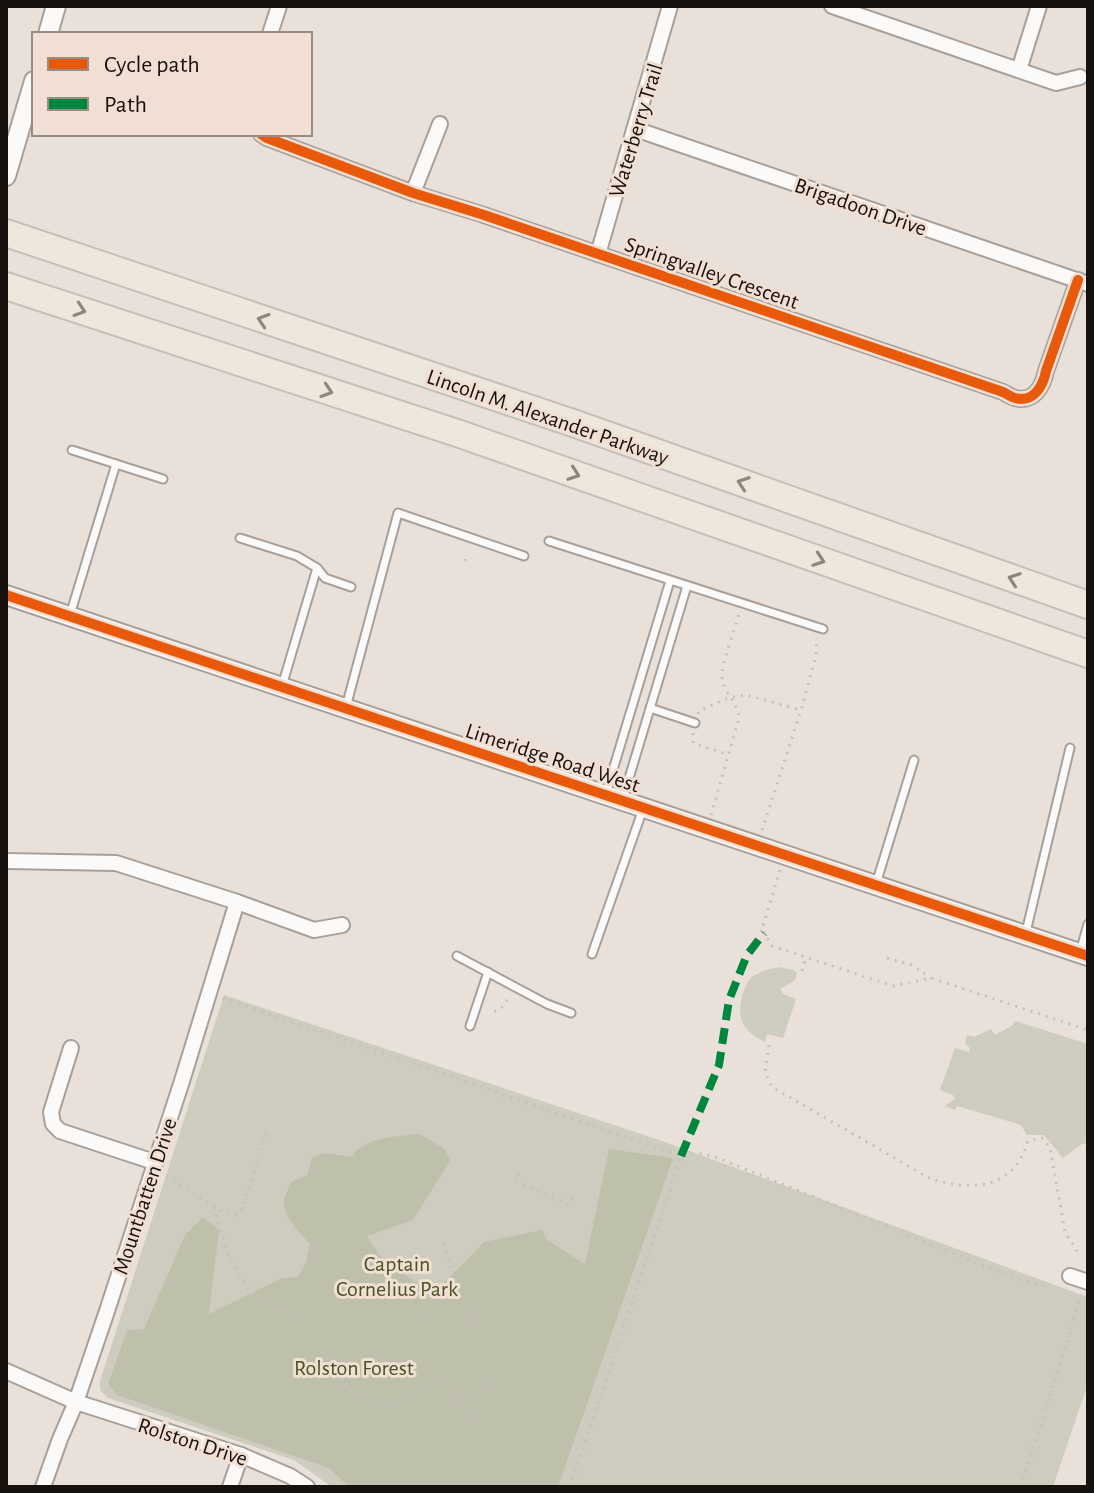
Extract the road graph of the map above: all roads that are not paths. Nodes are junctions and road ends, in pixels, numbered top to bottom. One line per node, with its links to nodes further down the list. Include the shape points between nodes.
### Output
1 (56, 6): 6 (street)
2 (279, 6): 7 (street)
3 (670, 6): 12 (street, Waterberry Trail)
4 (832, 6): 8 (street)
5 (1039, 6): 8 (street)
6 (49, 32)
7 (271, 32)
8 (1019, 70): 9 (street, via 1056,83)
9 (1080, 77)
10 (32, 88): 14 (street)
11 (440, 124): 15 (street)
12 (635, 129): 17 (street, Waterberry Trail); 18 (street, Brigadoon Drive)
13 (264, 136): 15 (street, Springvalley Crescent)
14 (6, 176)
15 (413, 193): 17 (street, Springvalley Crescent)
16 (6, 233): 31 (highway, Lincoln M. Alexander Parkway, one-way to 16, via 573,423)
17 (598, 254): 18 (street, Springvalley Crescent, via 1014,398 1027,398 1044,383)
18 (1083, 282)
19 (6, 286): 34 (highway, Lincoln M. Alexander Parkway, one-way to 34, via 460,434)
20 (72, 450): 21 (lane)
21 (116, 464): 22 (lane); 32 (lane)
22 (163, 479)
23 (240, 538): 26 (lane)
24 (549, 541): 27 (lane)
25 (524, 556): 37 (lane, via 398,513)
26 (317, 568): 29 (lane, via 325,578); 35 (lane)
27 (670, 581): 28 (lane); 41 (lane)
28 (687, 586): 33 (lane); 36 (lane)
29 (351, 587)
30 (6, 595): 32 (street, Limeridge Road West)
31 (1088, 605)
32 (70, 617): 35 (street, Limeridge Road West)
33 (823, 629)
34 (1088, 654)
35 (281, 687): 37 (street, Limeridge Road West)
36 (650, 708): 38 (lane); 41 (lane)
37 (345, 709): 41 (street, Limeridge Road West)
38 (695, 723)
39 (1070, 748): 48 (lane)
40 (914, 760): 44 (lane)
41 (614, 798): 42 (street, Limeridge Road West)
42 (643, 808): 44 (street, Limeridge Road West); 49 (lane)
43 (6, 861): 45 (street, via 116,863)
44 (876, 885): 48 (street, Limeridge Road West)
45 (237, 902): 47 (street, via 314,930); 56 (street, Mountbatten Drive)
46 (1088, 924): 50 (lane)
47 (342, 925)
48 (1025, 935): 50 (street, Limeridge Road West)
49 (592, 954)
50 (1084, 955)
51 (457, 956): 52 (lane)
52 (488, 972): 53 (lane); 54 (lane)
53 (571, 1013)
54 (470, 1026)
55 (71, 1048): 56 (street, via 51,1112 53,1124)
56 (153, 1165): 60 (street, Mountbatten Drive)
57 (1070, 1276): 58 (street)
58 (1088, 1282)
59 (6, 1371): 60 (street, Rolston Drive)
60 (76, 1402): 61 (street, Rolston Drive); 62 (street, Mountbatten Drive)
61 (241, 1455): 63 (street); 64 (street, Rolston Drive)
62 (43, 1487)
63 (230, 1487)
64 (307, 1487)

